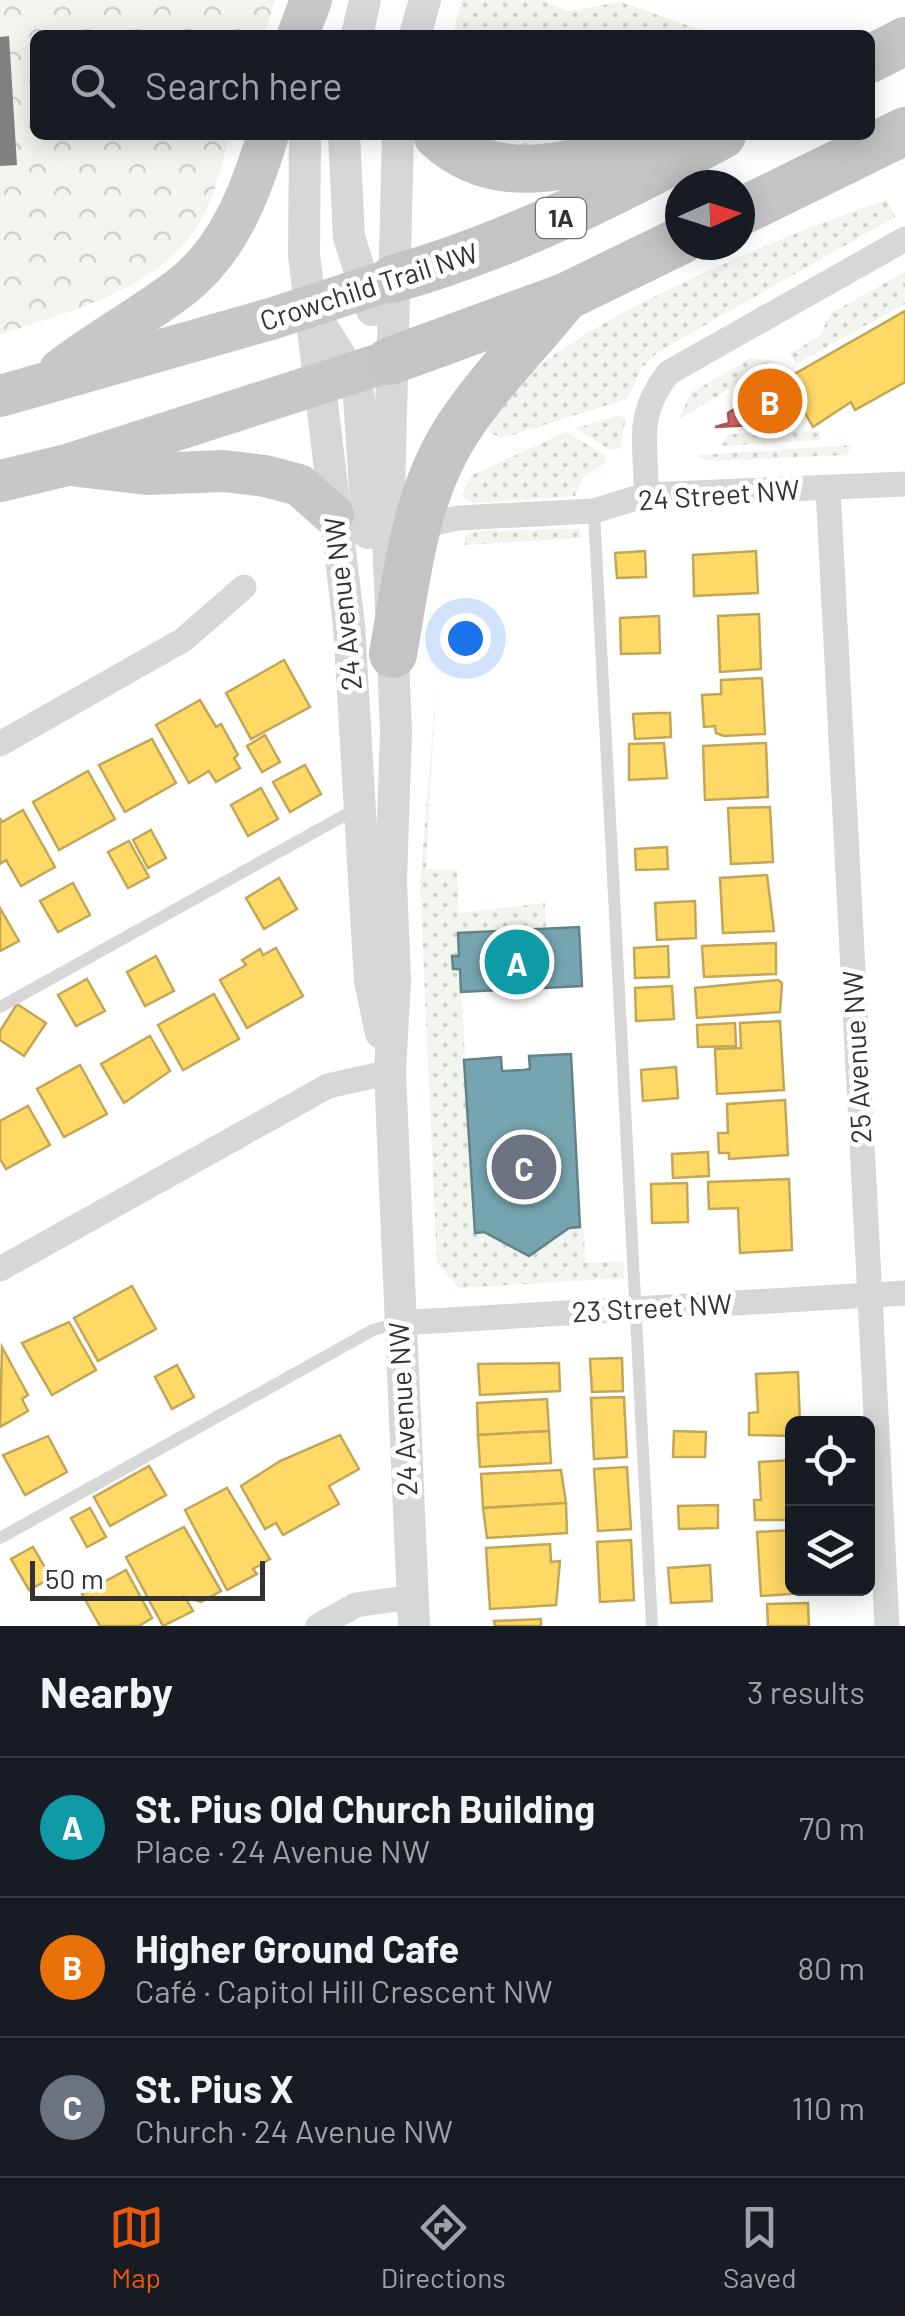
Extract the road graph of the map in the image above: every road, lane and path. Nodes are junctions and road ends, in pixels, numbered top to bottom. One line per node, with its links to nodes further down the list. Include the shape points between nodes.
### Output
1 (310, 0): 5 (highway)
2 (330, 0): 6 (street)
3 (366, 0): 7 (street)
4 (425, 0): 8 (street)
5 (300, 30)
6 (322, 30)
7 (358, 30)
8 (416, 30)
9 (905, 42): 10 (highway)
10 (875, 57)
11 (905, 132): 19 (highway)
12 (266, 140): 26 (highway, via 236,220 183,286)
13 (305, 140): 24 (street, 24 Avenue NW, via 302,232)
14 (344, 140): 22 (street, via 349,236)
15 (397, 140): 22 (street)
16 (443, 140): 17 (highway, via 466,158 519,170 562,166)
17 (651, 140)
18 (713, 140): 22 (highway, Crowchild Trail NW / 1A, via 595,203 472,256)
19 (755, 205)
20 (905, 239): 31 (street, via 668,373 644,415)
21 (665, 248): 23 (highway)
22 (379, 284): 24 (highway, Crowchild Trail NW / 1A); 25 (street)
23 (565, 296): 25 (highway); 34 (highway, via 460,426)
24 (309, 306): 25 (street, 24 Avenue NW); 26 (highway, Crowchild Trail NW / 1A)
25 (353, 372): 27 (highway); 33 (street, 24 Avenue NW); 36 (street, 24 Avenue NW, via 388,536); 39 (street)
26 (19, 392)
27 (67, 465): 28 (highway); 33 (highway, via 265,476 299,485)
28 (0, 482)
29 (905, 484): 30 (street, 24 Street NW)
30 (828, 488): 31 (street, 24 Street NW); 44 (street, 25 Avenue NW)
31 (646, 494): 32 (street, 24 Street NW)
32 (594, 511): 34 (street, 24 Street NW, via 458,518); 45 (lane)
33 (333, 515): 38 (street, 24 Avenue NW, via 350,625)
34 (416, 527): 36 (highway)
35 (244, 587): 37 (street, via 183,640)
36 (394, 654): 39 (street, 24 Avenue NW)
37 (0, 744)
38 (360, 806): 40 (lane); 41 (street, 24 Avenue NW, via 370,981)
39 (391, 881): 41 (street, 24 Avenue NW)
40 (0, 1007)
41 (390, 1072): 42 (street, via 328,1086); 46 (street, 24 Avenue NW)
42 (0, 1269)
43 (905, 1293): 44 (street, 23 Street NW)
44 (869, 1295): 45 (street, 23 Street NW); 51 (street, 25 Avenue NW)
45 (636, 1309): 46 (street, 23 Street NW); 50 (lane)
46 (398, 1323): 47 (lane, via 373,1330); 48 (street, 24 Avenue NW)
47 (0, 1538)
48 (413, 1612): 49 (street, via 356,1605)
49 (318, 1626)
50 (652, 1626)
51 (887, 1626)

